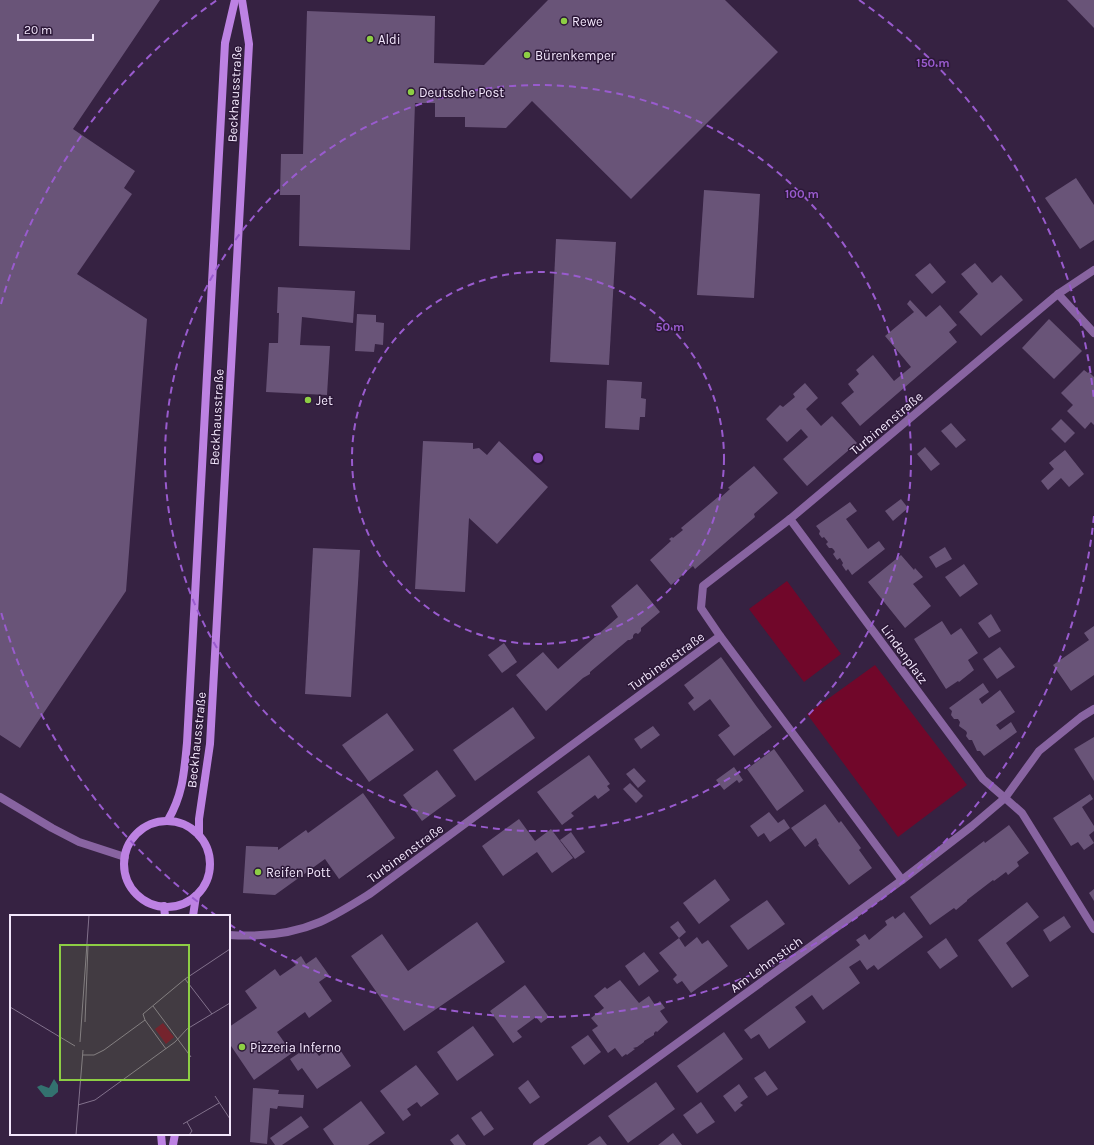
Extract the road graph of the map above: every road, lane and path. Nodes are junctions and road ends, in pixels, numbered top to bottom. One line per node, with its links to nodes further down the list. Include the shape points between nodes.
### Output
1 (235, 0): 11 (main road, Beckhausstraße, via 225,43 186,751 181,791)
2 (242, 0): 12 (main road, Beckhausstraße, via 249,44 210,744)
3 (1094, 270): 4 (street, Turbinenstraße)
4 (1058, 294): 5 (street); 6 (street, Turbinenstraße)
5 (1094, 333)
6 (790, 519): 7 (street, Turbinenstraße, via 703,586 701,608); 10 (street, Lindenplatz, via 983,779)
7 (720, 636): 14 (street); 20 (street, Turbinenstraße, via 371,894 319,922 289,931 261,935)
8 (1094, 709): 10 (street, Am Lehmstich, via 1039,751)
9 (0, 797): 13 (street, via 79,842)
10 (1005, 798): 14 (street, Am Lehmstich); 19 (street, via 1022,813)
11 (168, 820): 12 (main road, via 187,825); 13 (main road, via 154,823 137,833)
12 (199, 835): 15 (main road, via 209,853 210,867 207,880)
13 (125, 857): 16 (main road, via 130,885 139,896 150,903)
14 (902, 880): 25 (street, Am Lehmstich)
15 (196, 896): 16 (main road, via 177,906); 18 (main road)
16 (164, 906): 17 (main road)
17 (165, 915)
18 (193, 915)
19 (1094, 928)
20 (230, 935)
21 (161, 1135): 23 (main road)
22 (176, 1135): 24 (main road)
23 (162, 1145)
24 (173, 1145)
25 (537, 1145)

